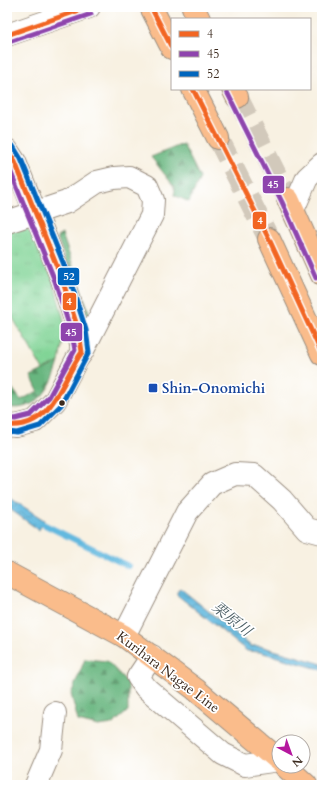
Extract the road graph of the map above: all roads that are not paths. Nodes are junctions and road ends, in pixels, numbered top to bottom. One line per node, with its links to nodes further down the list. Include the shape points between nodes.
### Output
1 (89, 7): 5 (street)
2 (152, 7): 6 (main road)
3 (193, 7): 4 (main road)
4 (198, 18)
5 (7, 35)
6 (171, 46)
7 (194, 90): 8 (main road)
8 (218, 138)
9 (7, 150): 12 (street, via 15,162)
10 (322, 164): 11 (street, via 307,178)
11 (290, 204): 15 (main road)
12 (36, 212): 13 (street); 16 (street, via 79,332); 16 (street, via 67,202 97,182 114,178 129,177 147,186 153,200 152,215)
13 (7, 222)
14 (269, 239): 17 (main road)
15 (322, 275)
16 (82, 352): 18 (street, via 55,401 35,421 16,426)
17 (322, 354)
18 (7, 425)
19 (322, 533): 21 (street, via 307,530 282,500 254,475 235,474 212,484 187,512)
20 (7, 573): 21 (main road, Kurihara Nagae Line)
21 (124, 636): 22 (main road, Kurihara Nagae Line)
22 (152, 656): 24 (main road, Kurihara Nagae Line, via 195,688); 25 (street, via 138,677 146,688 223,754 245,765)
23 (55, 713): 27 (street, via 51,750)
24 (271, 753)
25 (271, 761)
26 (294, 774): 28 (main road)
27 (36, 785)
28 (306, 785)

